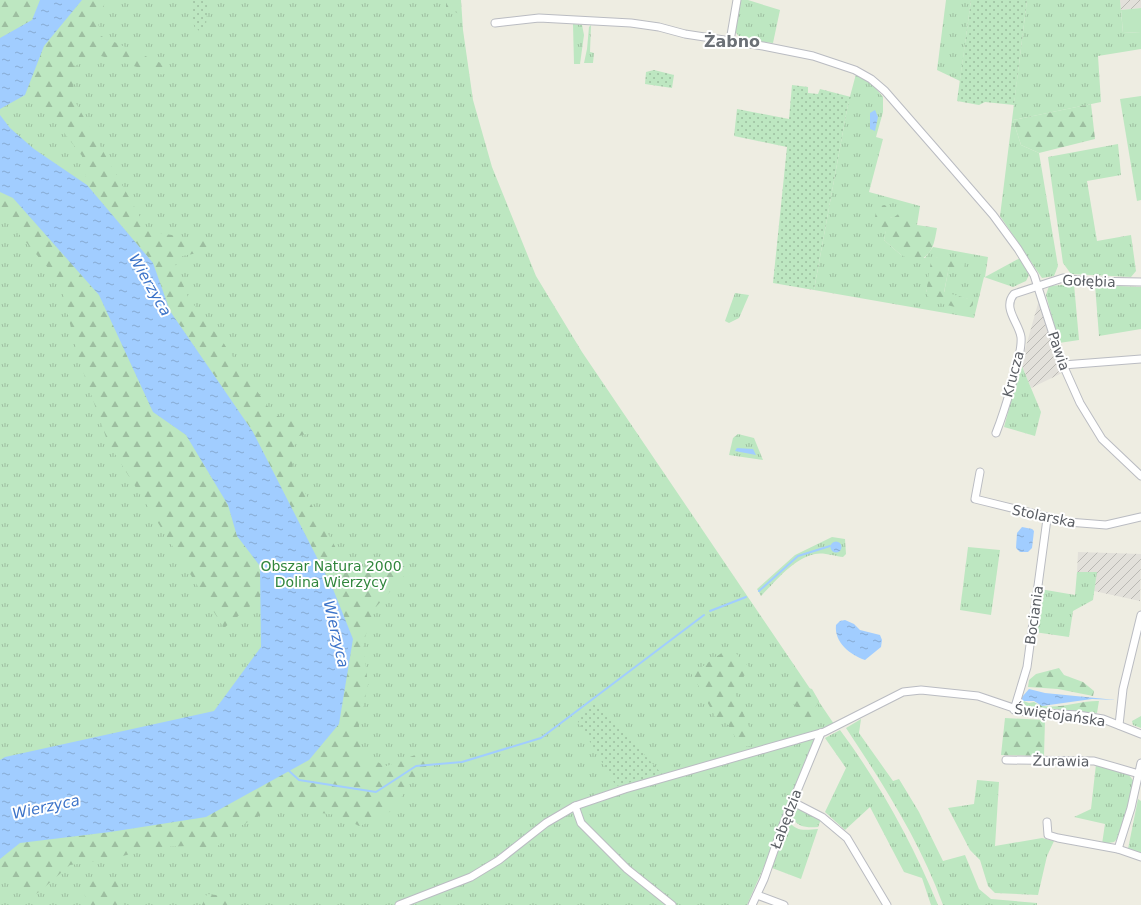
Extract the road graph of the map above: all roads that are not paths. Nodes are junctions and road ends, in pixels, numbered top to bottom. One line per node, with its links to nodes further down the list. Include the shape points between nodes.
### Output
1 (737, 0): 3 (street)
2 (495, 23): 3 (street, Pawia, via 539,18 624,23)
3 (730, 41): 5 (street, Pawia, via 813,56 871,78 993,215 1027,262)
4 (1141, 282): 5 (street, Gołębia, via 1063,278)
5 (1038, 286): 7 (street, Pawia); 8 (street, Krucza, via 1017,292 1010,300 1010,309 1019,328 1021,344)
6 (1141, 359): 7 (street)
7 (1063, 365): 10 (street, Pawia, via 1080,403 1102,439)
8 (996, 434)
9 (980, 472): 12 (street, Stolarska, via 974,499)
10 (1141, 476)
11 (1141, 517): 12 (street, Stolarska, via 1102,525)
12 (1047, 518): 14 (street, Bociania, via 1027,667)
13 (1141, 615): 15 (street, via 1123,689)
14 (1014, 710): 15 (street, Świętojańska, via 1093,717); 16 (street, Świętojańska, via 978,696 914,689 896,694)
15 (1119, 724): 17 (street, Świętojańska)
16 (821, 733): 21 (street, Łabędzia); 22 (street, Świętojańska, via 625,788)
17 (1141, 734)
18 (1006, 760): 20 (street, Żurawia, via 1094,761)
19 (1141, 763): 20 (street)
20 (1139, 774): 24 (street)
21 (793, 802): 26 (street, Łabędzia); 31 (street, via 822,817 847,838)
22 (575, 806): 27 (street, Świętojańska, via 546,823 499,860 471,877); 28 (street, via 581,823 622,864)
23 (1047, 822): 24 (street, via 1048,835)
24 (1118, 849): 25 (street)
25 (1141, 857)
26 (757, 895): 29 (street, Łabędzia); 30 (street)
27 (399, 905)
28 (672, 905)
29 (752, 905)
30 (784, 905)
31 (887, 905)

